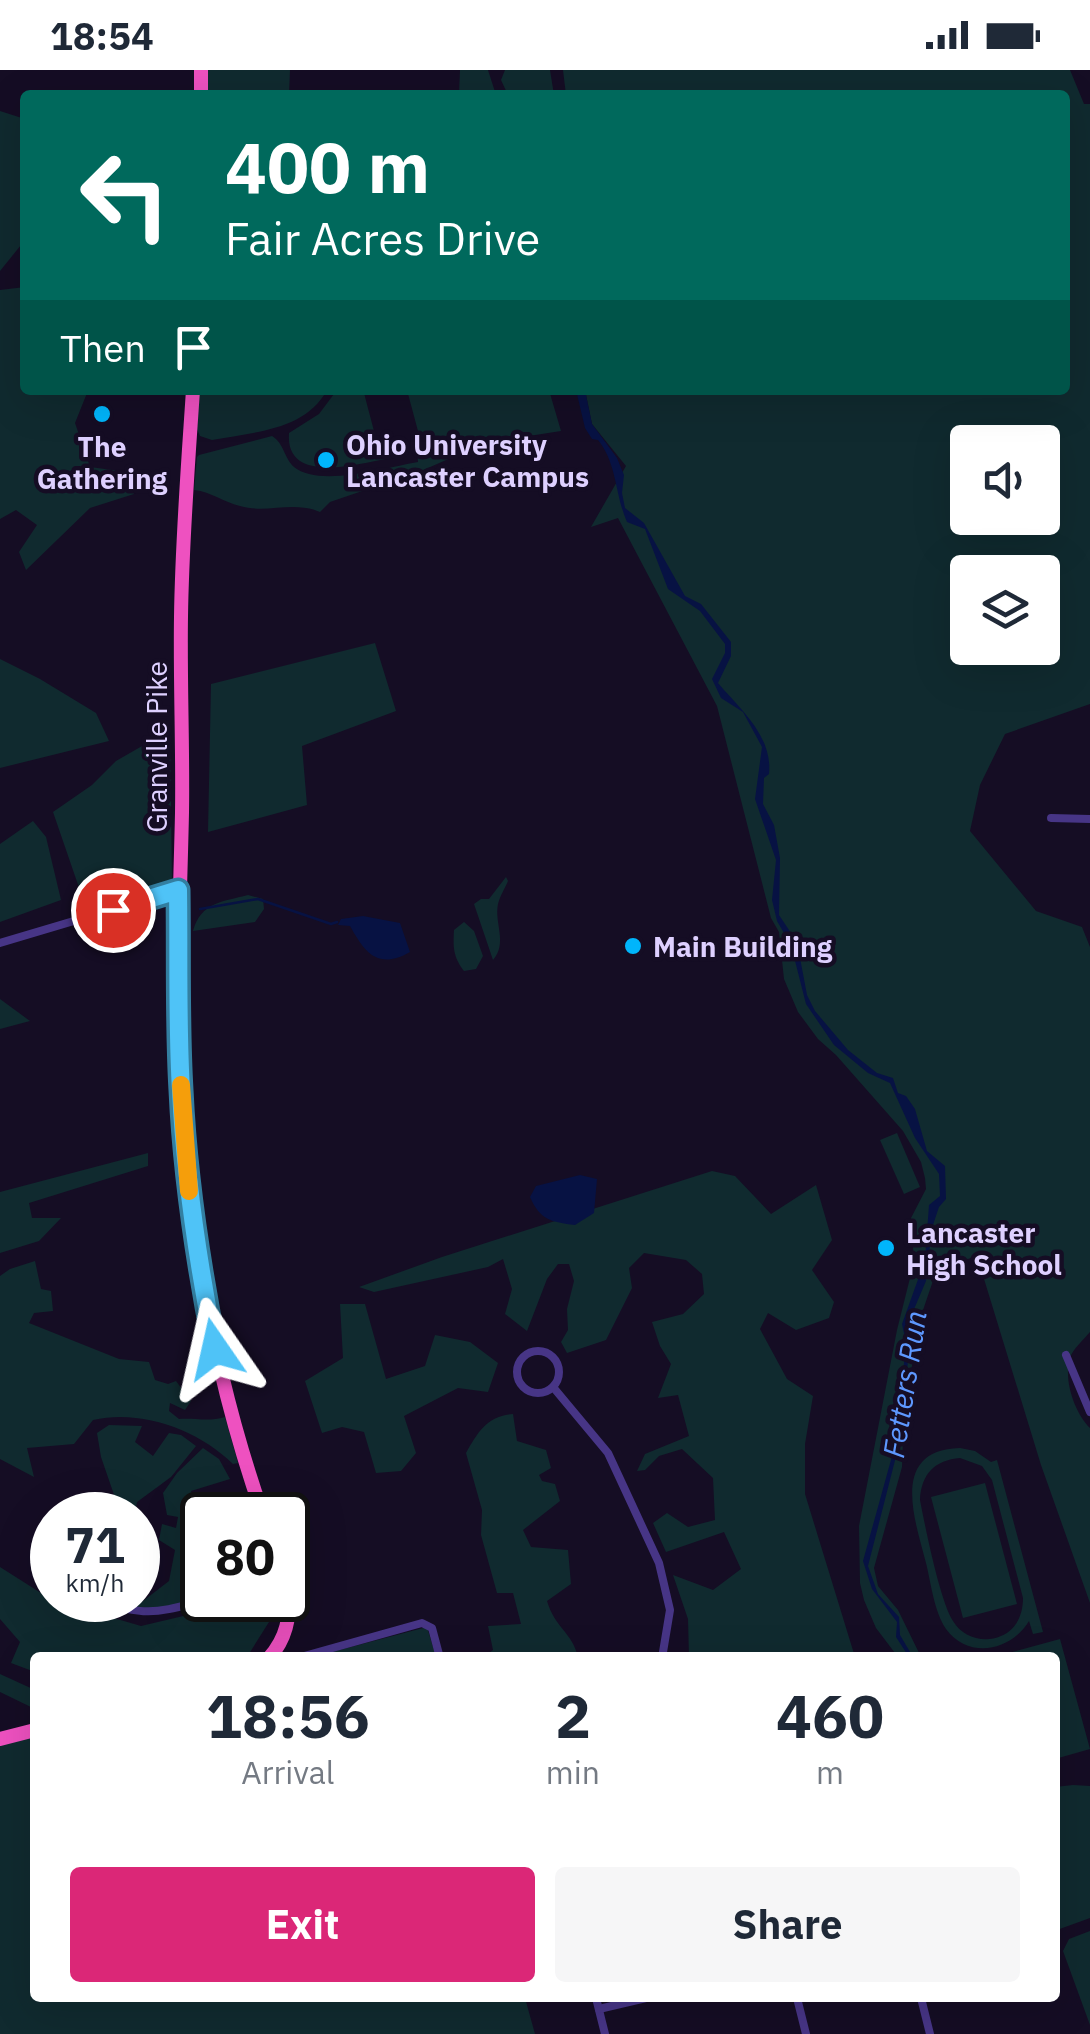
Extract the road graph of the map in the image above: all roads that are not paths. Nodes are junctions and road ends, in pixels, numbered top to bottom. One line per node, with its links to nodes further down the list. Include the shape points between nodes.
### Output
1 (193, 395): 4 (highway, Granville Pike, via 182,575)
2 (1051, 818): 3 (street)
3 (1090, 819)
4 (178, 890): 5 (street); 9 (highway, Granville Pike, via 180,1074 191,1208 226,1396)
5 (0, 943)
6 (1066, 1355): 8 (street)
7 (553, 1387): 7 (street, via 559,1372 553,1357 538,1351 523,1357 517,1372 523,1387 538,1393); 14 (street, via 608,1453 659,1562 670,1610)
8 (1090, 1412)
9 (256, 1492)
10 (288, 1622): 11 (highway)
11 (275, 1652)
12 (318, 1652): 13 (street, via 422,1623 432,1628)
13 (438, 1652)
14 (663, 1652)
15 (30, 1731): 16 (highway)
16 (0, 1739)
17 (597, 2002): 21 (street)
18 (629, 2002): 21 (street)
19 (798, 2002): 23 (street)
20 (922, 2002): 24 (street)
21 (599, 2009): 22 (street)
22 (605, 2034)
23 (806, 2034)
24 (930, 2034)

